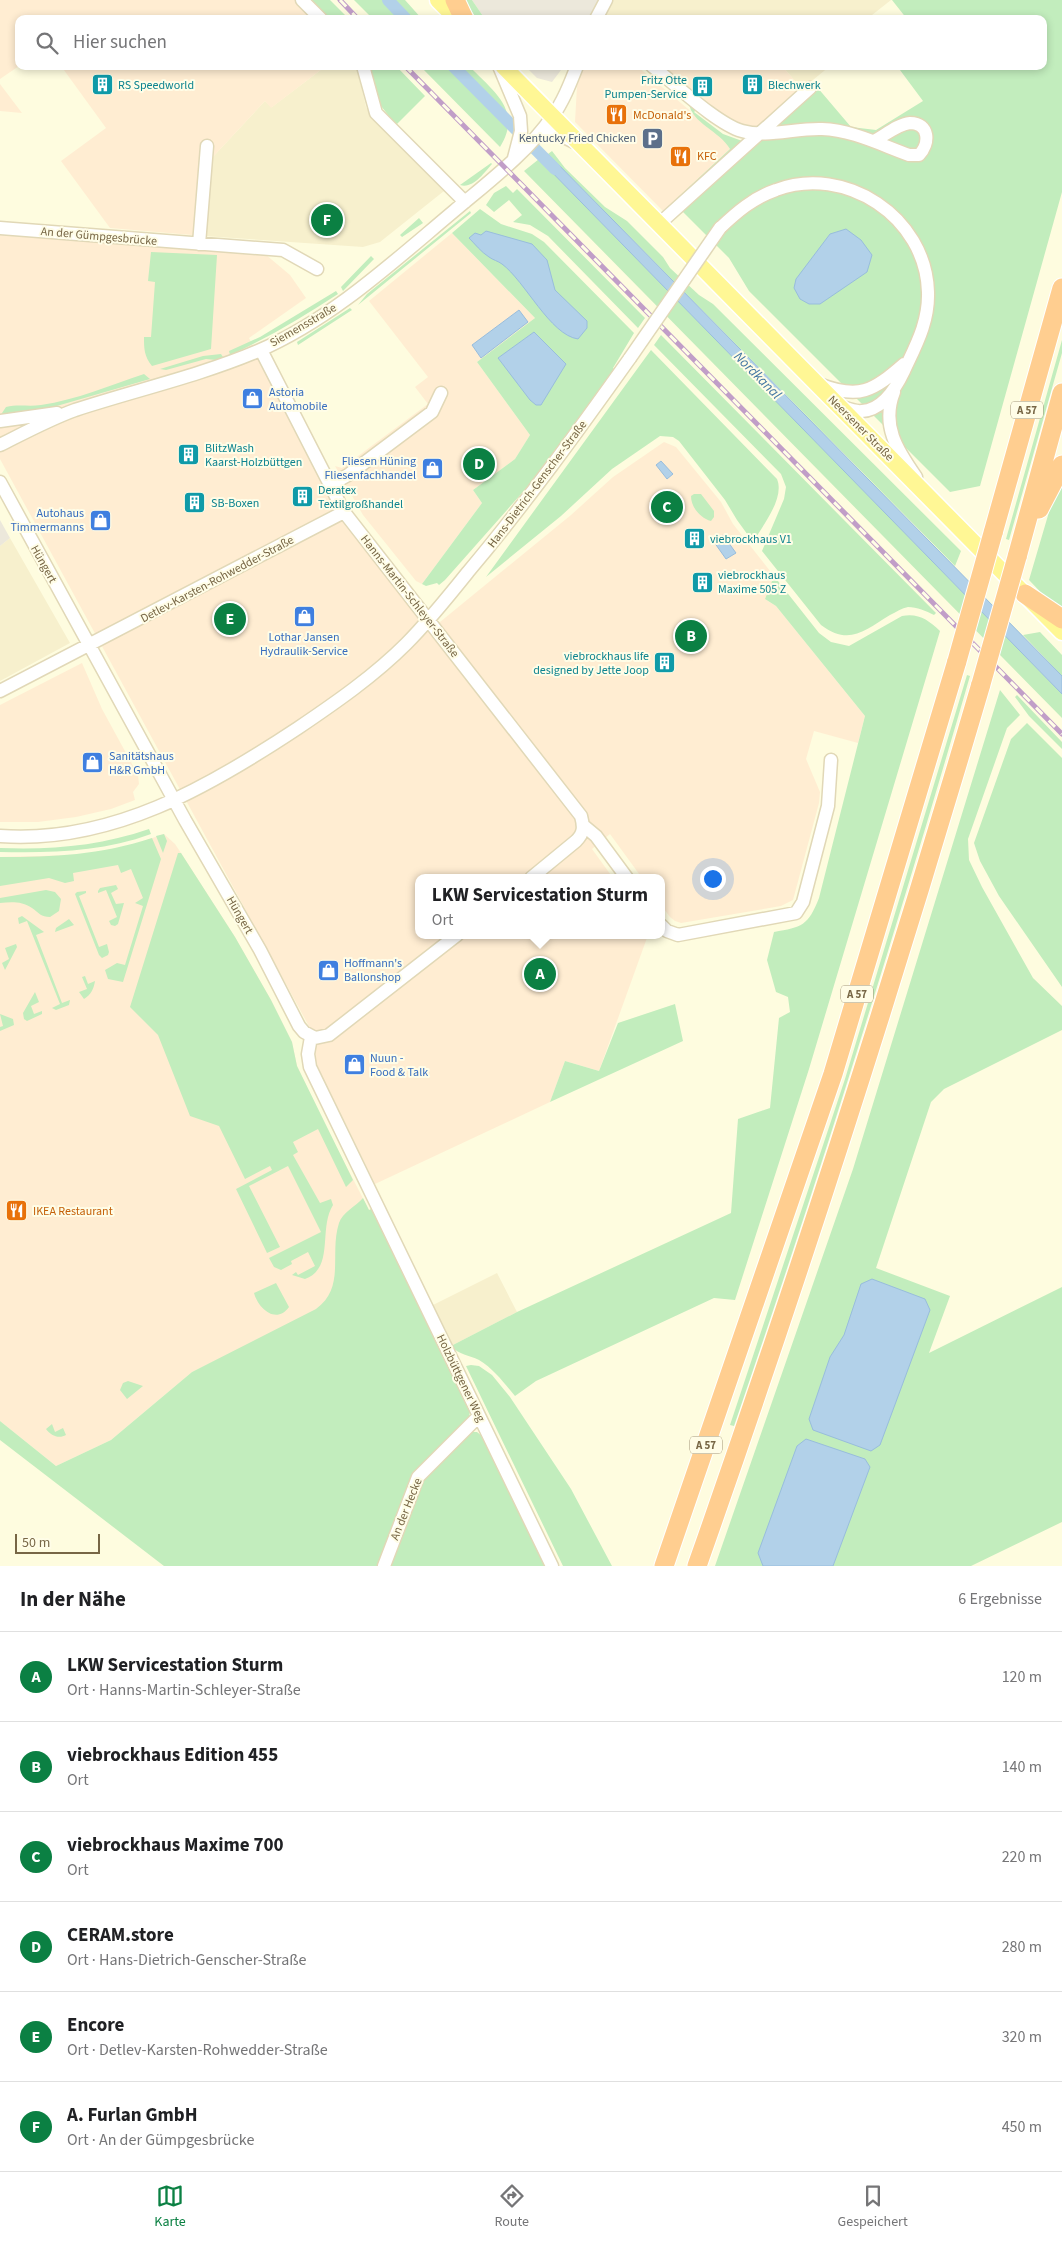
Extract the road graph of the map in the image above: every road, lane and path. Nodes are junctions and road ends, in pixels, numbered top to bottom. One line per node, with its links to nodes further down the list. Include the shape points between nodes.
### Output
1 (302, 0): 5 (street)
2 (438, 0): 6 (main road)
3 (455, 0): 7 (highway)
4 (606, 0): 8 (street)
5 (317, 15)
6 (453, 15)
7 (462, 15)
8 (598, 15)
9 (364, 70): 22 (street, via 376,113)
10 (501, 70): 21 (street, via 520,116 521,131)
11 (507, 70): 15 (main road, Neersener Straße)
12 (575, 70): 15 (street)
13 (657, 70): 16 (street, via 724,123 742,131)
14 (810, 88): 16 (street)
15 (552, 116): 17 (street, Siemensstraße); 19 (main road, Neersener Straße)
16 (758, 133): 18 (street, via 824,129); 23 (street)
17 (539, 134): 19 (street, via 558,134); 21 (street, Siemensstraße)
18 (874, 142)
19 (580, 145): 23 (main road, Neersener Straße)
20 (206, 146): 25 (street)
21 (514, 158): 22 (street, Siemensstraße)
22 (465, 202): 28 (street, Siemensstraße, via 346,299)
23 (659, 224): 30 (main road, Neersener Straße)
24 (0, 228): 25 (street, An der Gümpgesbrücke)
25 (199, 244): 26 (street, An der Gümpgesbrücke, via 283,250)
26 (317, 269)
27 (1062, 288): 62 (highway, A 57, bridge, via 957,661 833,1074)
28 (261, 350): 35 (street, Siemensstraße, via 215,368); 40 (street, Hanns-Martin-Schleyer-Straße)
29 (910, 359): 30 (street, Hans-Dietrich-Genscher-Straße, via 865,391 850,393); 31 (street, Hans-Dietrich-Genscher-Straße); 46 (street, Hans-Dietrich-Genscher-Straße, bridge, via 920,341 928,292 924,265 915,244 888,210 848,188 825,184 777,189 755,199 720,228 556,462)
30 (817, 383): 34 (main road, Neersener Straße)
31 (896, 388): 34 (street, Hans-Dietrich-Genscher-Straße, via 871,410 860,412); 41 (street, via 889,404 888,421 892,437)
32 (441, 393): 40 (street, via 432,412)
33 (1062, 393): 43 (highway, A 57)
34 (840, 406): 41 (main road, Neersener Straße)
35 (74, 411): 36 (street); 37 (street, Siemensstraße)
36 (0, 421)
37 (0, 445)
38 (1062, 464): 43 (highway)
39 (0, 482): 48 (street, Hüngert)
40 (330, 486): 42 (street, Hanns-Martin-Schleyer-Straße)
41 (930, 497): 44 (main road, Neersener Straße)
42 (344, 512): 46 (street, Hanns-Martin-Schleyer-Straße); 48 (street, Detlev-Karsten-Rohwedder-Straße)
43 (1017, 557): 63 (highway, A 57, bridge, via 932,851 857,1091)
44 (1025, 594): 45 (highway); 47 (main road, Neersener Straße)
45 (1062, 619)
46 (428, 620): 51 (street, Hans-Dietrich-Genscher-Straße, via 404,646 329,707 237,766); 52 (street, Hanns-Martin-Schleyer-Straße, via 581,816)
47 (1062, 632)
48 (89, 645): 49 (street); 51 (street, Hüngert)
49 (0, 691)
50 (831, 760): 56 (street, via 828,806 803,902 796,913 678,934)
51 (174, 800): 53 (street, Hans-Dietrich-Genscher-Straße, via 98,827 39,836); 58 (street, Hüngert, via 260,950 299,1026)
52 (584, 826): 54 (street, via 576,841); 55 (street, Hanns-Martin-Schleyer-Straße, via 596,836)
53 (0, 836)
54 (536, 874)
55 (624, 874)
56 (665, 929)
57 (452, 939): 58 (street, via 328,1035)
58 (311, 1037): 59 (street, Holzbüttgener Weg, via 310,1067)
59 (479, 1416): 60 (street, An der Hecke, via 418,1477); 61 (street, Holzbüttgener Weg)
60 (384, 1566)
61 (552, 1566)
62 (664, 1566)
63 (697, 1566)

